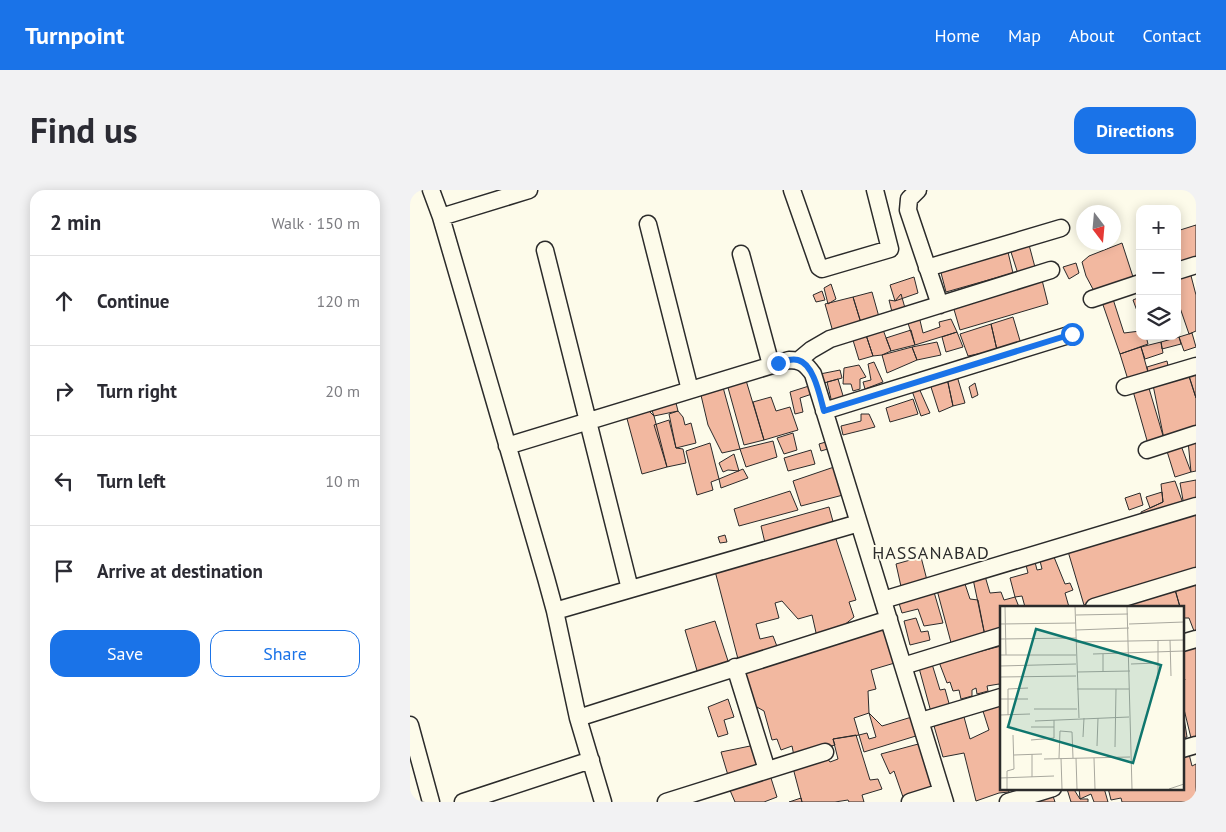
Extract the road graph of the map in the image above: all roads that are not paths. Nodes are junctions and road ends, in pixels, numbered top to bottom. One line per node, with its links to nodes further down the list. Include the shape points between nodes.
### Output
1 (431, 190): 6 (street)
2 (528, 190): 6 (street)
3 (792, 190): 4 (street, via 822,269 890,249)
4 (875, 190)
5 (918, 190): 12 (street, via 909,199 908,210)
6 (441, 217): 27 (street)
7 (648, 224): 23 (street)
8 (1061, 228): 12 (street)
9 (545, 250): 25 (street)
10 (741, 254): 20 (street)
11 (1196, 265): 14 (street)
12 (927, 268): 17 (street)
13 (1051, 270): 17 (street)
14 (1181, 270)
15 (1136, 284): 16 (street)
16 (1092, 299)
17 (940, 305): 19 (street, via 830,339)
18 (1072, 334): 24 (street)
19 (798, 360): 20 (street); 24 (street, via 813,374)
20 (771, 365): 23 (street)
21 (1196, 366): 22 (street)
22 (1126, 387)
23 (690, 390): 25 (street)
24 (824, 411): 30 (street)
25 (588, 421): 27 (street); 32 (street)
26 (1196, 434): 28 (street)
27 (507, 446): 35 (street)
28 (1147, 450)
29 (1196, 506): 33 (street)
30 (859, 523): 32 (street); 33 (street)
31 (1196, 576): 34 (street)
32 (630, 590): 35 (street)
33 (883, 600): 36 (street)
34 (1097, 606)
35 (555, 611): 41 (street)
36 (889, 619): 38 (street); 39 (street)
37 (1000, 636): 38 (street)
38 (904, 666): 42 (street)
39 (736, 667): 41 (street); 46 (street)
40 (1000, 697): 42 (street)
41 (578, 718): 45 (street)
42 (921, 721): 48 (street)
43 (410, 725): 49 (street)
44 (825, 752): 46 (street)
45 (590, 760): 50 (street); 51 (street)
46 (767, 770): 52 (street)
47 (1047, 790): 54 (street)
48 (943, 797): 53 (street)
49 (431, 802)
50 (463, 802)
51 (603, 802)
52 (666, 802)
53 (910, 802)
54 (1008, 802)

